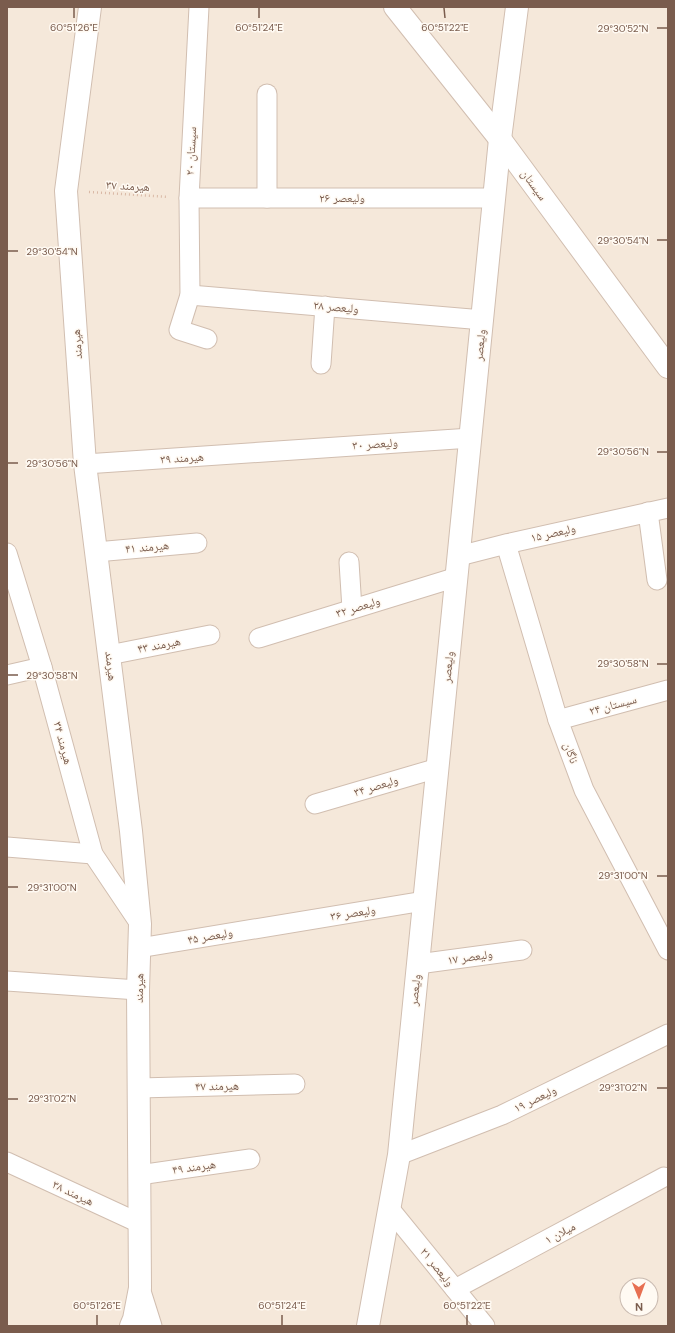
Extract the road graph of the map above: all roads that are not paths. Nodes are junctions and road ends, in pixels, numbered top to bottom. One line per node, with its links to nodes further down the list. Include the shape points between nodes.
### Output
1 (90, 7): 18 (street, هیرمند, via 66,191)
2 (199, 7): 7 (street, سیستان ۲۰)
3 (395, 7): 6 (street, سیستان)
4 (517, 7): 6 (street, ولیعصر)
5 (267, 94): 8 (street)
6 (500, 139): 9 (street, ولیعصر); 15 (street, سیستان)
7 (189, 198): 8 (street, ولیعصر ۲۶); 10 (street, سیستان ۲۰)
8 (267, 198): 9 (street, ولیعصر ۲۶)
9 (495, 198): 12 (street, ولیعصر)
10 (190, 295): 11 (street, ولیعصر ۲۸); 13 (street, سیستان ۲۰, via 179,330)
11 (325, 306): 12 (street, ولیعصر ۲۸); 14 (street)
12 (483, 320): 16 (street, ولیعصر)
13 (207, 339)
14 (321, 364)
15 (668, 367)
16 (471, 438): 17 (street, ولیعصر ۳۰); 25 (street, ولیعصر)
17 (278, 451): 18 (street, هیرمند ۳۹)
18 (85, 464): 23 (street, هیرمند)
19 (668, 508): 20 (street, ولیعصر ۱۵)
20 (648, 512): 22 (street, ولیعصر ۱۵); 28 (street)
21 (197, 543): 23 (street, هیرمند ۴۱)
22 (506, 544): 25 (street, ولیعصر ۱۵); 36 (street, ناگان)
23 (96, 552): 32 (street, هیرمند)
24 (7, 553): 33 (street, هیرمند ۳۴)
25 (459, 556): 27 (street, ولیعصر)
26 (349, 562): 29 (street)
27 (457, 577): 29 (street, ولیعصر ۳۲); 37 (street, ولیعصر)
28 (657, 580)
29 (352, 609): 31 (street, ولیعصر ۳۲)
30 (210, 635): 32 (street, هیرمند ۴۳)
31 (259, 638)
32 (109, 655): 42 (street, هیرمند)
33 (42, 667): 34 (street); 40 (street, هیرمند ۳۴)
34 (7, 675)
35 (668, 690): 36 (street, سیستان ۲۴)
36 (558, 720): 46 (street, ناگان, via 584,790)
37 (438, 768): 38 (street, ولیعصر ۳۴); 41 (street, ولیعصر)
38 (315, 804)
39 (7, 847): 40 (street)
40 (93, 854): 42 (street, هیرمند ۳۴)
41 (424, 901): 43 (street, ولیعصر ۳۶); 47 (street, ولیعصر)
42 (140, 924): 44 (street, هیرمند)
43 (282, 924): 44 (street, ولیعصر ۴۵)
44 (139, 948): 49 (street, هیرمند)
45 (522, 950): 47 (street, ولیعصر ۱۷)
46 (668, 950)
47 (418, 964): 53 (street, ولیعصر)
48 (7, 981): 49 (street)
49 (138, 990): 52 (street, هیرمند)
50 (668, 1034): 53 (street, ولیعصر ۱۹, via 502,1115)
51 (295, 1084): 52 (street, هیرمند ۴۷)
52 (139, 1088): 56 (street, هیرمند)
53 (399, 1155): 58 (street, ولیعصر)
54 (250, 1159): 56 (street, هیرمند ۴۹)
55 (7, 1162): 59 (street, هیرمند ۳۸)
56 (139, 1175): 59 (street, هیرمند)
57 (664, 1177): 61 (street, میلان ۱)
58 (389, 1208): 61 (street, ولیعصر ۲۱); 64 (street, ولیعصر)
59 (139, 1223): 60 (street, هیرمند)
60 (140, 1288): 62 (street, هیرمند); 63 (street)
61 (455, 1289): 65 (street, ولیعصر ۲۱)
62 (131, 1326)
63 (152, 1326)
64 (368, 1326)
65 (485, 1326)

